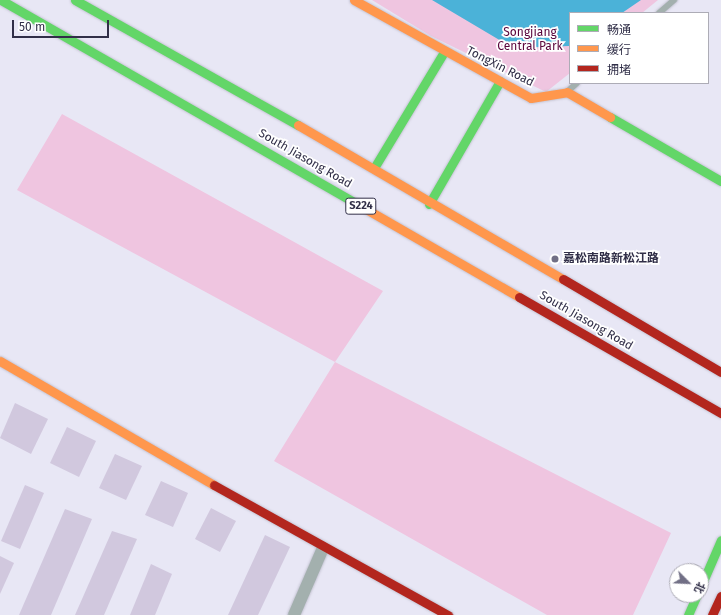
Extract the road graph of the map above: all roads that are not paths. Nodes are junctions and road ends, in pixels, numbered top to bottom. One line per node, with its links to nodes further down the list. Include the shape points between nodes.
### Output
1 (1, 0): 15 (main road, South Jiasong Road / S224)
2 (75, 0): 10 (main road, South Jiasong Road)
3 (354, 0): 6 (main road, TongXin Road)
4 (674, 0): 5 (lane)
5 (660, 12)
6 (444, 52): 7 (main road, TongXin Road); 10 (main road)
7 (500, 80): 9 (main road, TongXin Road, via 531,98 544,98); 12 (main road)
8 (576, 84): 9 (lane)
9 (567, 92): 11 (main road)
10 (374, 168): 12 (main road, South Jiasong Road)
11 (721, 181)
12 (429, 204): 14 (main road, South Jiasong Road)
13 (0, 361): 17 (main road)
14 (721, 372)
15 (721, 413)
16 (721, 540): 18 (main road)
17 (323, 548): 21 (street); 22 (main road)
18 (709, 568)
19 (721, 596): 24 (main road)
20 (693, 603): 23 (main road)
21 (294, 615)
22 (448, 615)
23 (688, 615)
24 (712, 615)

